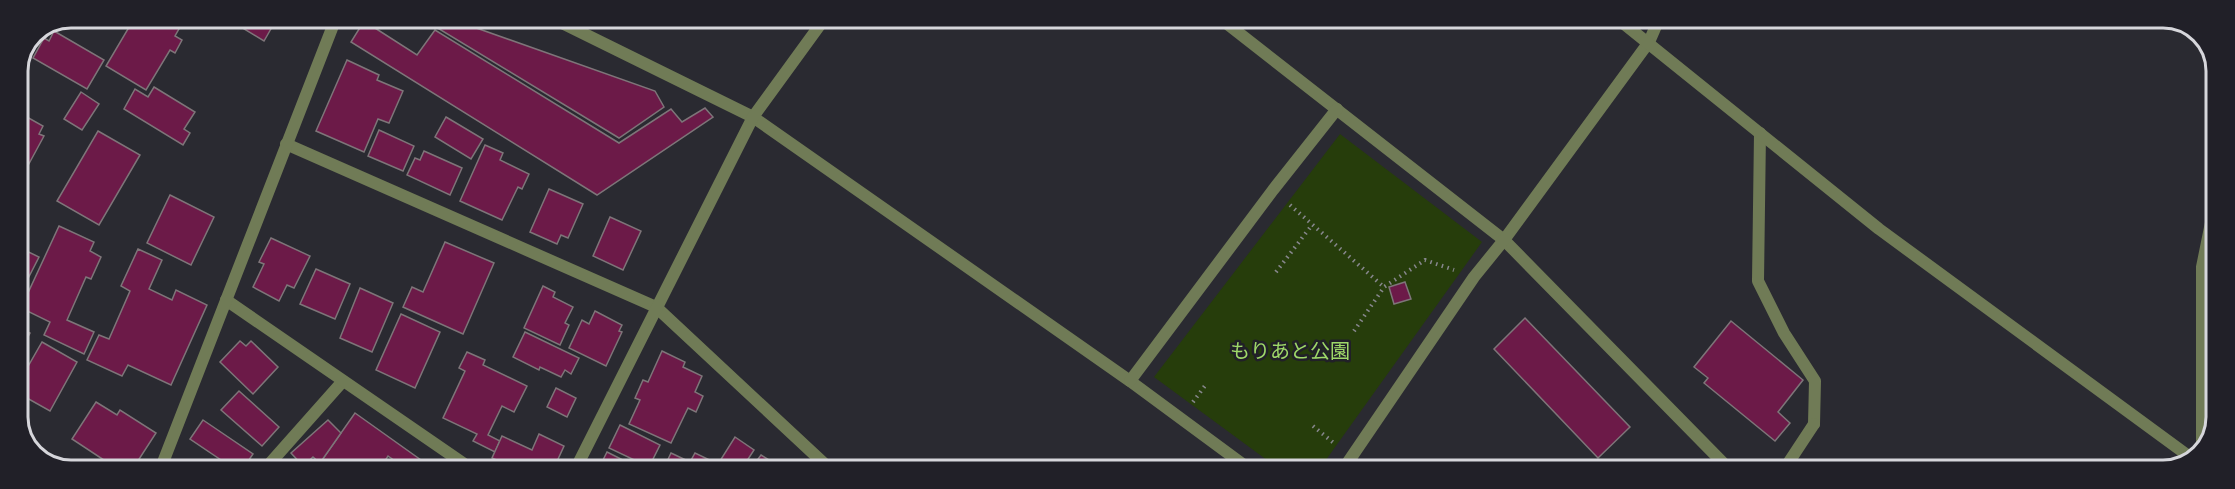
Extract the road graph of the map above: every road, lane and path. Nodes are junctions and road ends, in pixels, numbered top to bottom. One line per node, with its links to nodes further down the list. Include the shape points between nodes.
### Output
1 (332, 28): 11 (street)
2 (572, 28): 9 (street)
3 (818, 28): 9 (street)
4 (1233, 28): 8 (street)
5 (1630, 28): 7 (street)
6 (1655, 28): 7 (street)
7 (1649, 42): 10 (street); 14 (street)
8 (1337, 109): 12 (street); 14 (street)
9 (753, 117): 20 (street); 23 (street)
10 (1760, 133): 25 (street, via 1879,230); 34 (street, via 1758,281 1784,333 1815,381 1814,424)
11 (286, 144): 19 (street); 20 (street)
12 (1273, 190): 13 (path); 23 (street)
13 (1312, 225): 16 (path); 18 (path)
14 (1504, 240): 17 (street); 33 (street)
15 (2206, 247): 24 (street, via 2202,267)
16 (1276, 272)
17 (1474, 277): 18 (path, via 1425,260); 32 (street)
18 (1384, 287): 21 (path)
19 (226, 300): 22 (street); 26 (street)
20 (656, 307): 29 (street); 30 (street)
21 (1354, 331)
22 (343, 381): 27 (street); 28 (street)
23 (1130, 381): 31 (street)
24 (2202, 436)
25 (2186, 454)
26 (164, 460)
27 (273, 460)
28 (458, 460)
29 (580, 460)
30 (820, 460)
31 (1237, 460)
32 (1349, 460)
33 (1720, 460)
34 (1790, 460)

